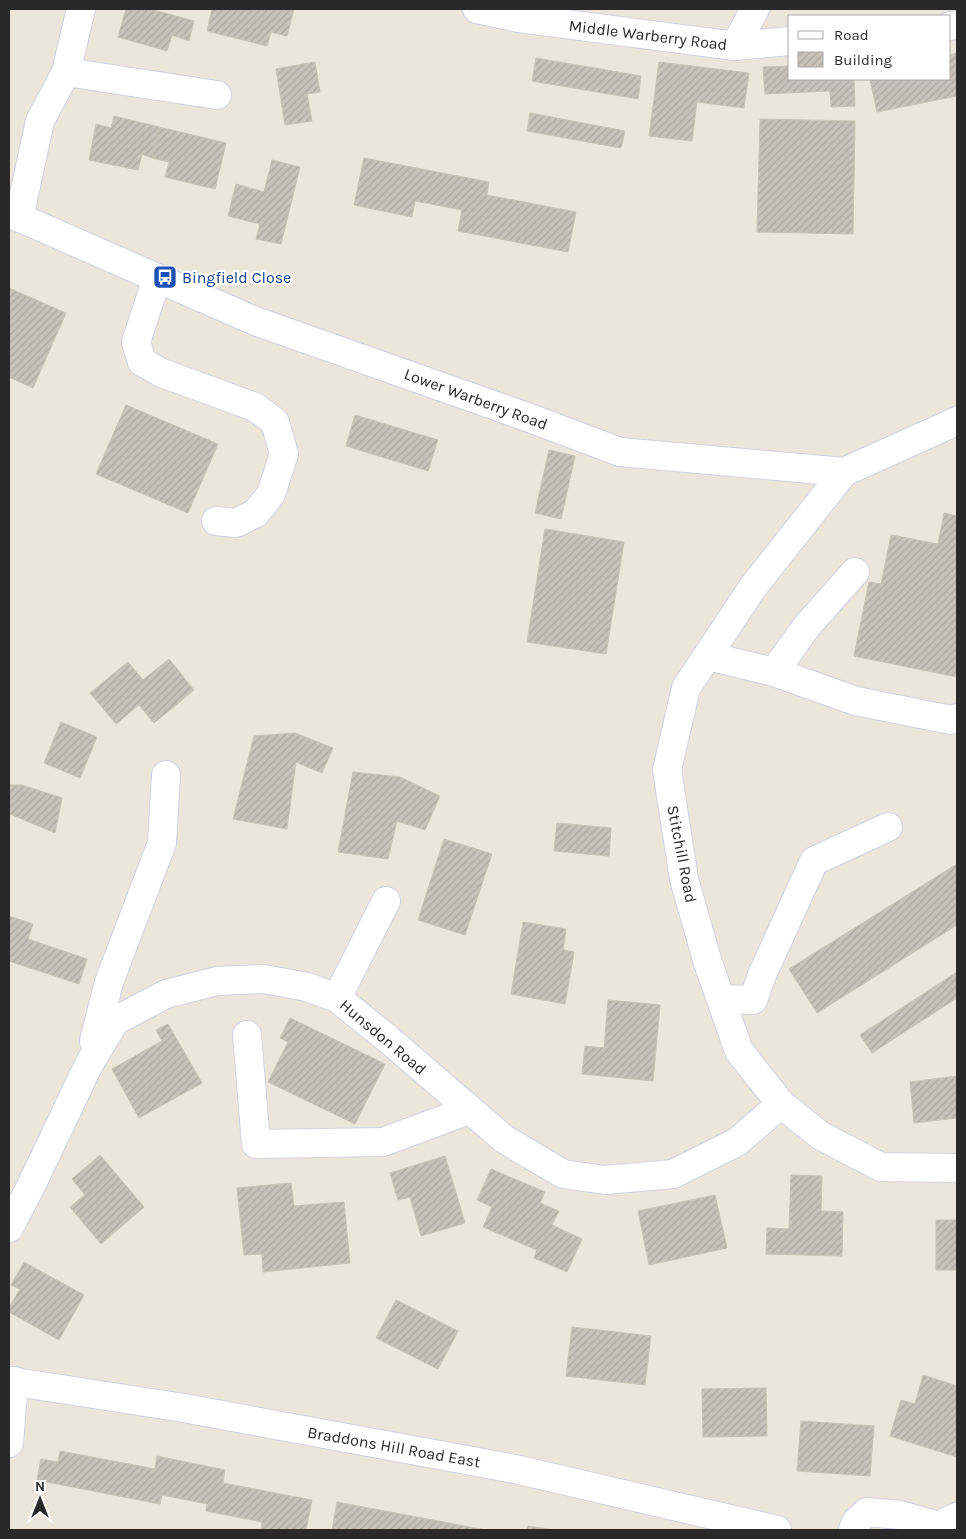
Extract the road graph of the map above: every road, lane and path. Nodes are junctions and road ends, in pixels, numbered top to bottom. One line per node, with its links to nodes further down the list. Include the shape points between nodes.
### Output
1 (81, 9): 6 (street)
2 (477, 9): 5 (street, Middle Warberry Road, via 519,18)
3 (755, 9): 5 (street)
4 (788, 41): 5 (street, Middle Warberry Road)
5 (735, 46)
6 (66, 72): 7 (street); 8 (street, via 40,120)
7 (217, 95)
8 (14, 216): 9 (street, Lower Warberry Road)
9 (157, 278): 11 (street, Lower Warberry Road, via 255,321 620,452); 12 (street, via 136,342 142,362 162,374 255,407 275,422 284,454 271,494 256,514 236,522)
10 (957, 421): 11 (street, Lower Warberry Road)
11 (844, 472): 14 (street, Stitchill Road, via 753,587)
12 (216, 521)
13 (855, 572): 15 (street, via 807,626)
14 (708, 656): 15 (street); 21 (street, Stitchill Road, via 686,688 667,770 684,879)
15 (774, 672): 16 (street, via 856,701 951,720)
16 (957, 718)
17 (166, 775): 23 (street, via 162,842 109,982)
18 (888, 827): 21 (street, via 814,861 753,1000)
19 (386, 901): 20 (street)
20 (337, 998): 23 (street, Hunsdon Road, via 306,987 264,979 218,981 166,994 115,1021); 25 (street, Hunsdon Road)
21 (721, 999): 24 (street, Stitchill Road, via 738,1051)
22 (247, 1035): 25 (street, via 256,1144 382,1142)
23 (89, 1064): 27 (street, Hunsdon Road)
24 (781, 1104): 25 (street, Hunsdon Road, via 737,1142 673,1174 605,1180 563,1174 504,1139); 26 (street, Stitchill Road, via 821,1136 881,1167)
25 (469, 1110)
26 (957, 1168)
27 (9, 1228)
28 (12, 1381): 29 (street); 31 (street, Braddons Hill Road East, via 184,1408 515,1469)
29 (9, 1443)
30 (957, 1517): 32 (street, via 938,1526 867,1512 856,1522)
31 (777, 1530)
32 (853, 1530)

